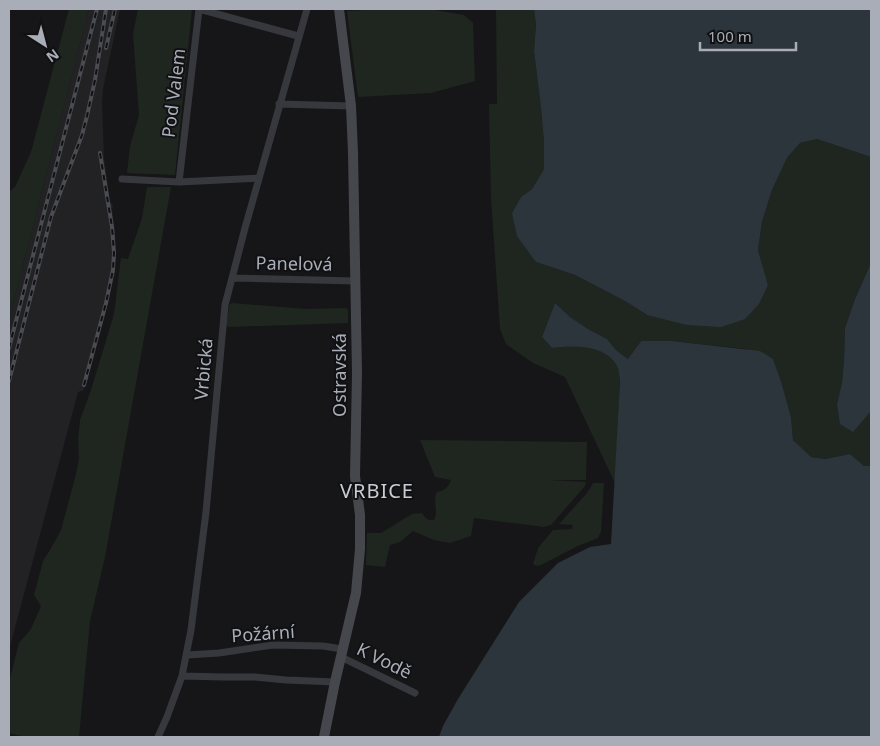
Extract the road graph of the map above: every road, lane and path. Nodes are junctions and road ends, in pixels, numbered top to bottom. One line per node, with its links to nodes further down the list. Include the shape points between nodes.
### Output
1 (199, 9): 4 (street); 9 (street, Pod Valem)
2 (306, 9): 4 (street, Vrbická)
3 (339, 9): 6 (main road, Ostravská)
4 (298, 36): 5 (street, Vrbická)
5 (279, 104): 6 (street); 7 (street, Vrbická)
6 (350, 106): 11 (main road, Ostravská)
7 (259, 178): 9 (street); 10 (street, Vrbická)
8 (122, 179): 9 (street)
9 (179, 182)
10 (232, 278): 11 (street, Panelová); 13 (street, Vrbická, via 225,305 204,531)
11 (355, 280): 12 (main road, Ostravská, via 355,458 360,549 356,593)
12 (341, 653): 13 (street, Požární, via 323,646 273,645); 15 (main road, Ostravská); 16 (street, K Vodě)
13 (187, 655): 14 (street, Vrbická)
14 (182, 676): 15 (street); 17 (street, Vrbická)
15 (335, 682): 18 (main road, Ostravská)
16 (414, 693)
17 (158, 737)
18 (324, 737)

